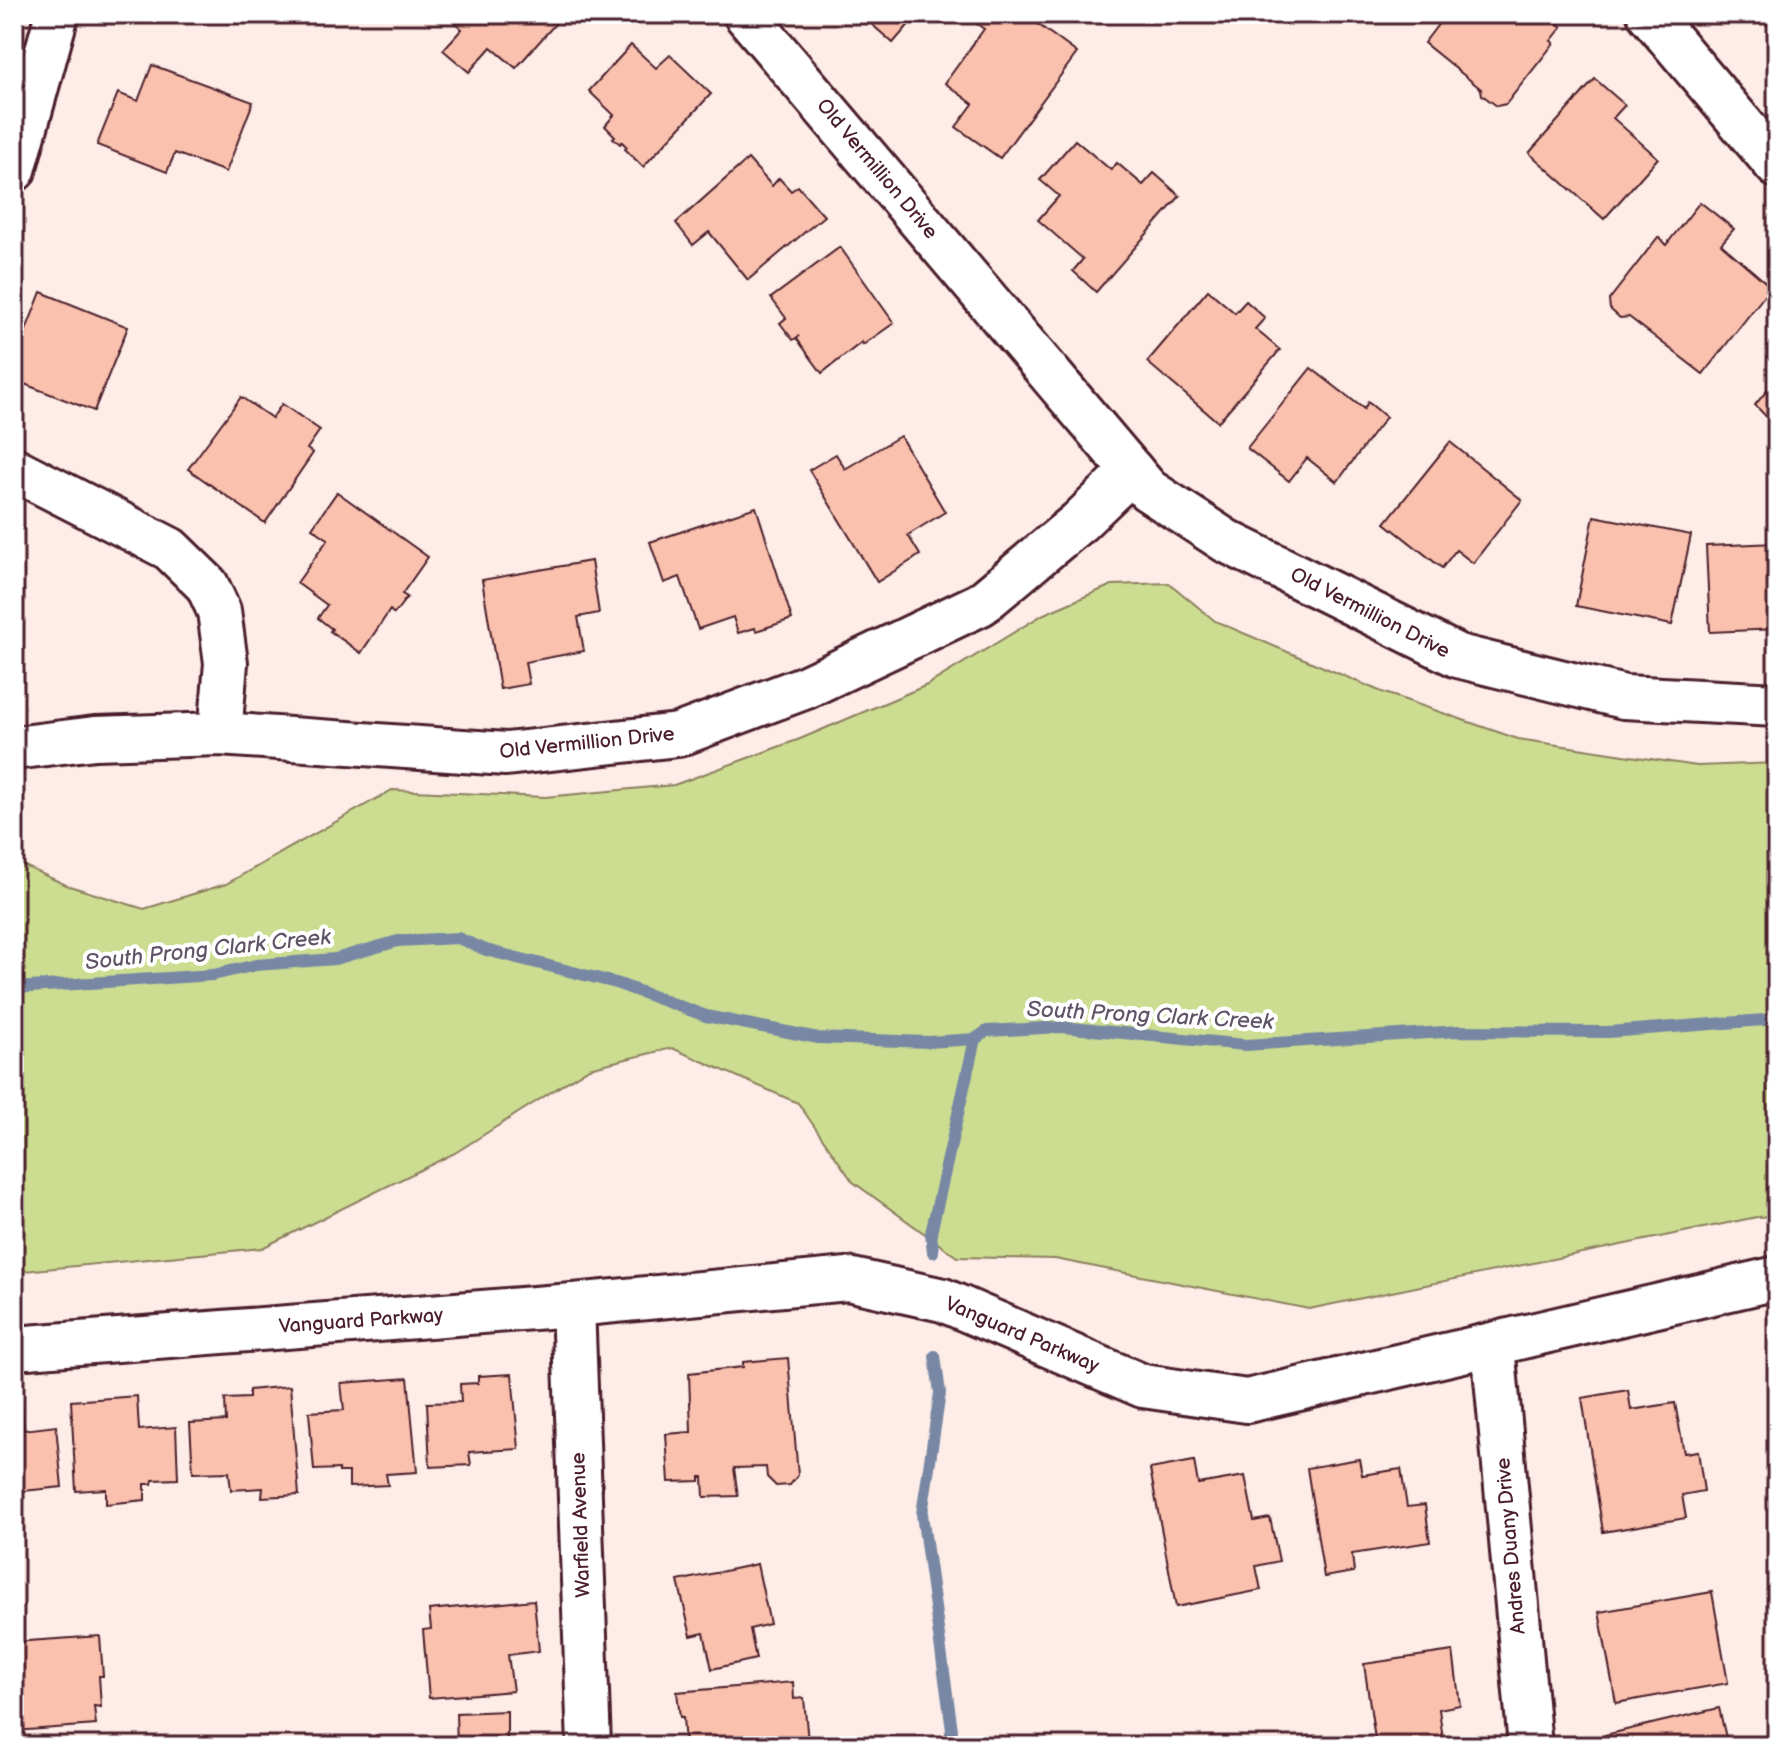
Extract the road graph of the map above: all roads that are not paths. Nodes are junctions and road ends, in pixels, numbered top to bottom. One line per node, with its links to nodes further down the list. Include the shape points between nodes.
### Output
1 (57, 14): 5 (street)
2 (745, 14): 7 (street, Old Vermillion Drive)
3 (1649, 14): 4 (street)
4 (1777, 166)
5 (14, 170)
6 (14, 469): 9 (street, via 170,549 207,585 219,611 226,663)
7 (1132, 471): 8 (street, Old Vermillion Drive, via 1148,490 1226,541 1458,656 1624,697); 9 (street, Old Vermillion Drive, via 981,604 806,687 678,735 506,754)
8 (1777, 705)
9 (220, 734): 10 (street, Old Vermillion Drive, via 95,738)
10 (14, 748)
11 (1777, 1278): 13 (street, Vanguard Parkway)
12 (573, 1305): 13 (street, Vanguard Parkway, via 848,1279 943,1300 1143,1386 1247,1401); 14 (street, Vanguard Parkway); 15 (street, Warfield Avenue)
13 (1493, 1346): 16 (street, Andres Duany Drive)
14 (14, 1348)
15 (589, 1746)
16 (1530, 1746)

